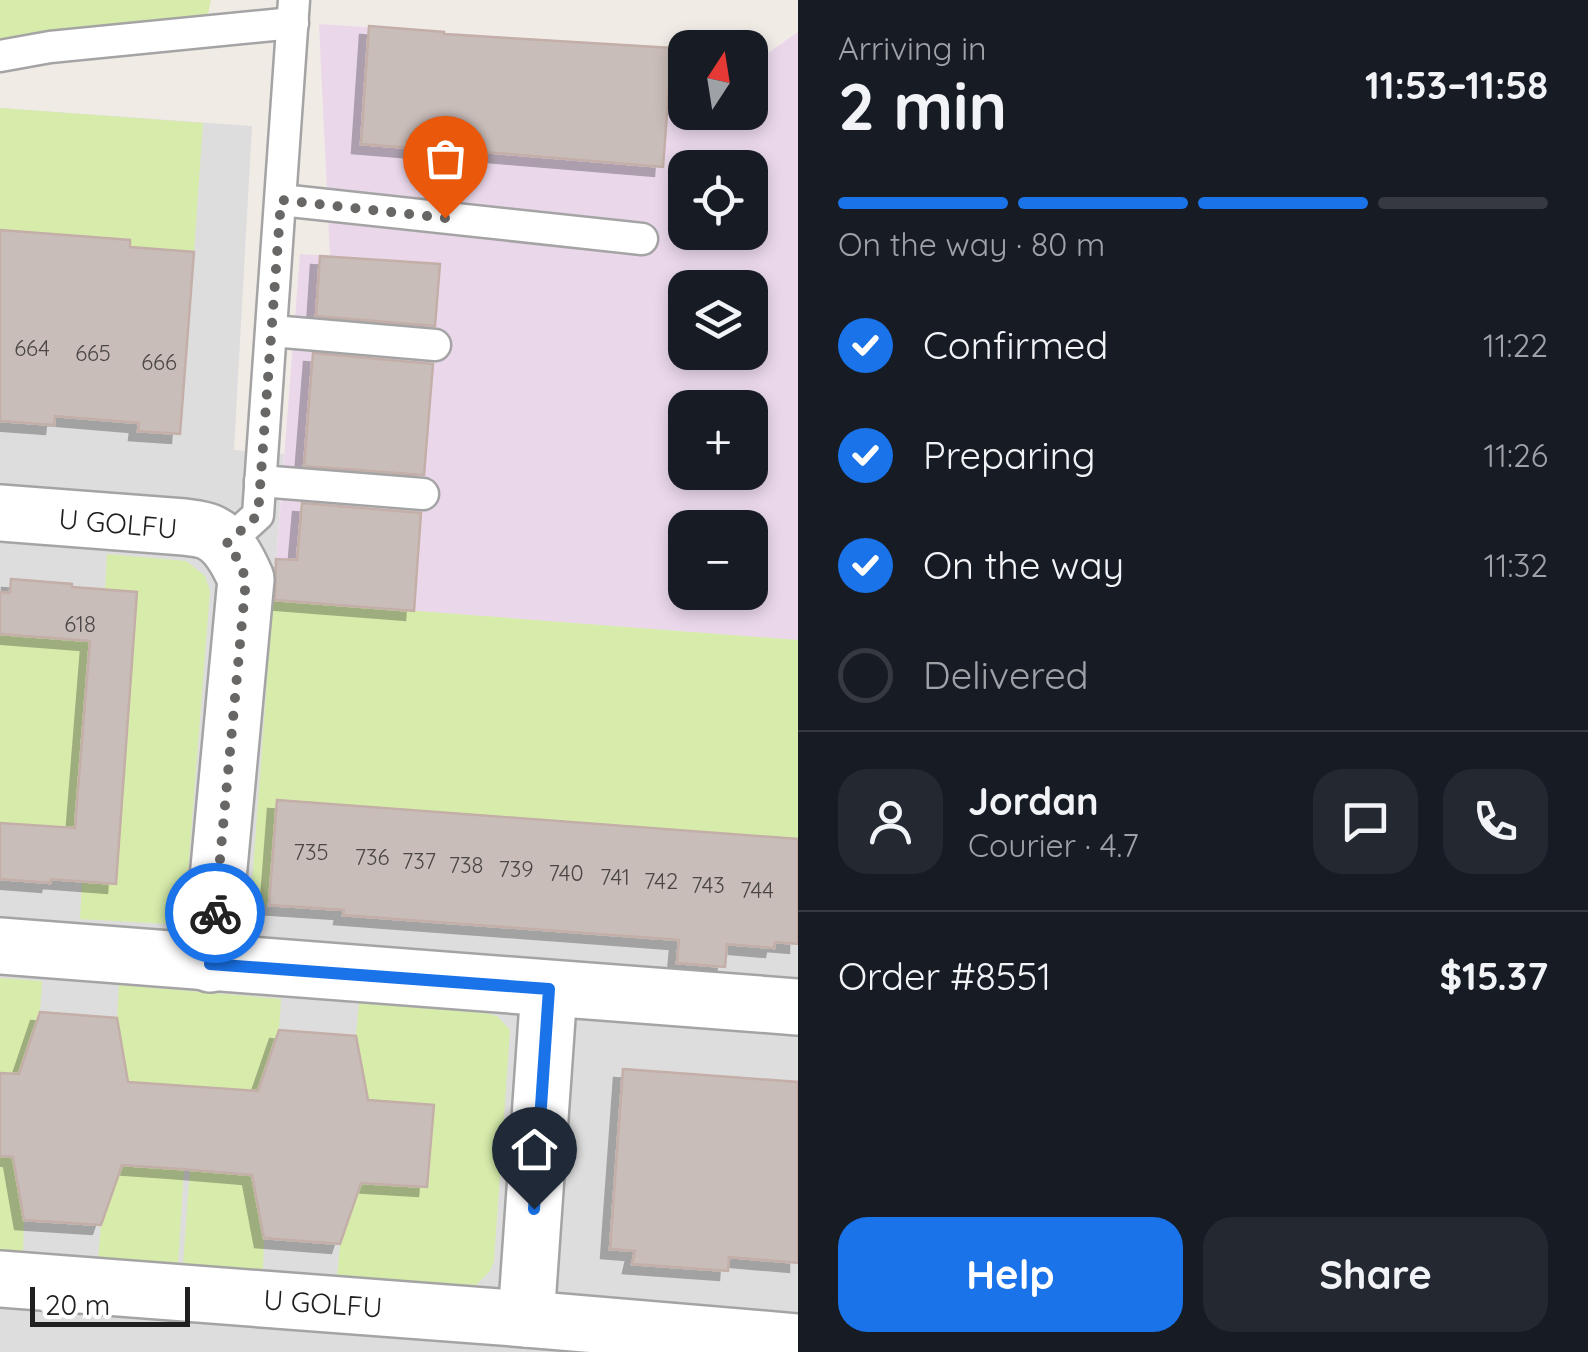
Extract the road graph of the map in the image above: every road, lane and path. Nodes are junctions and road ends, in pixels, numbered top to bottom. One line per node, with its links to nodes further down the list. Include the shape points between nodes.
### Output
1 (294, 12): 2 (lane); 3 (lane)
2 (0, 56)
3 (281, 200): 4 (lane); 5 (lane)
4 (642, 239)
5 (272, 331): 6 (lane); 7 (lane)
6 (434, 344)
7 (260, 482): 8 (lane); 10 (lane, via 258,515)
8 (423, 494)
9 (0, 513): 10 (street, U GOLFU, via 184,527)
10 (226, 544): 12 (street, via 246,579)
11 (0, 946): 12 (street)
12 (210, 964): 13 (street)
13 (549, 989): 14 (street); 16 (street)
14 (798, 1007)
15 (0, 1280): 16 (street, U GOLFU)
16 (526, 1318): 17 (street, U GOLFU)
17 (798, 1342)

